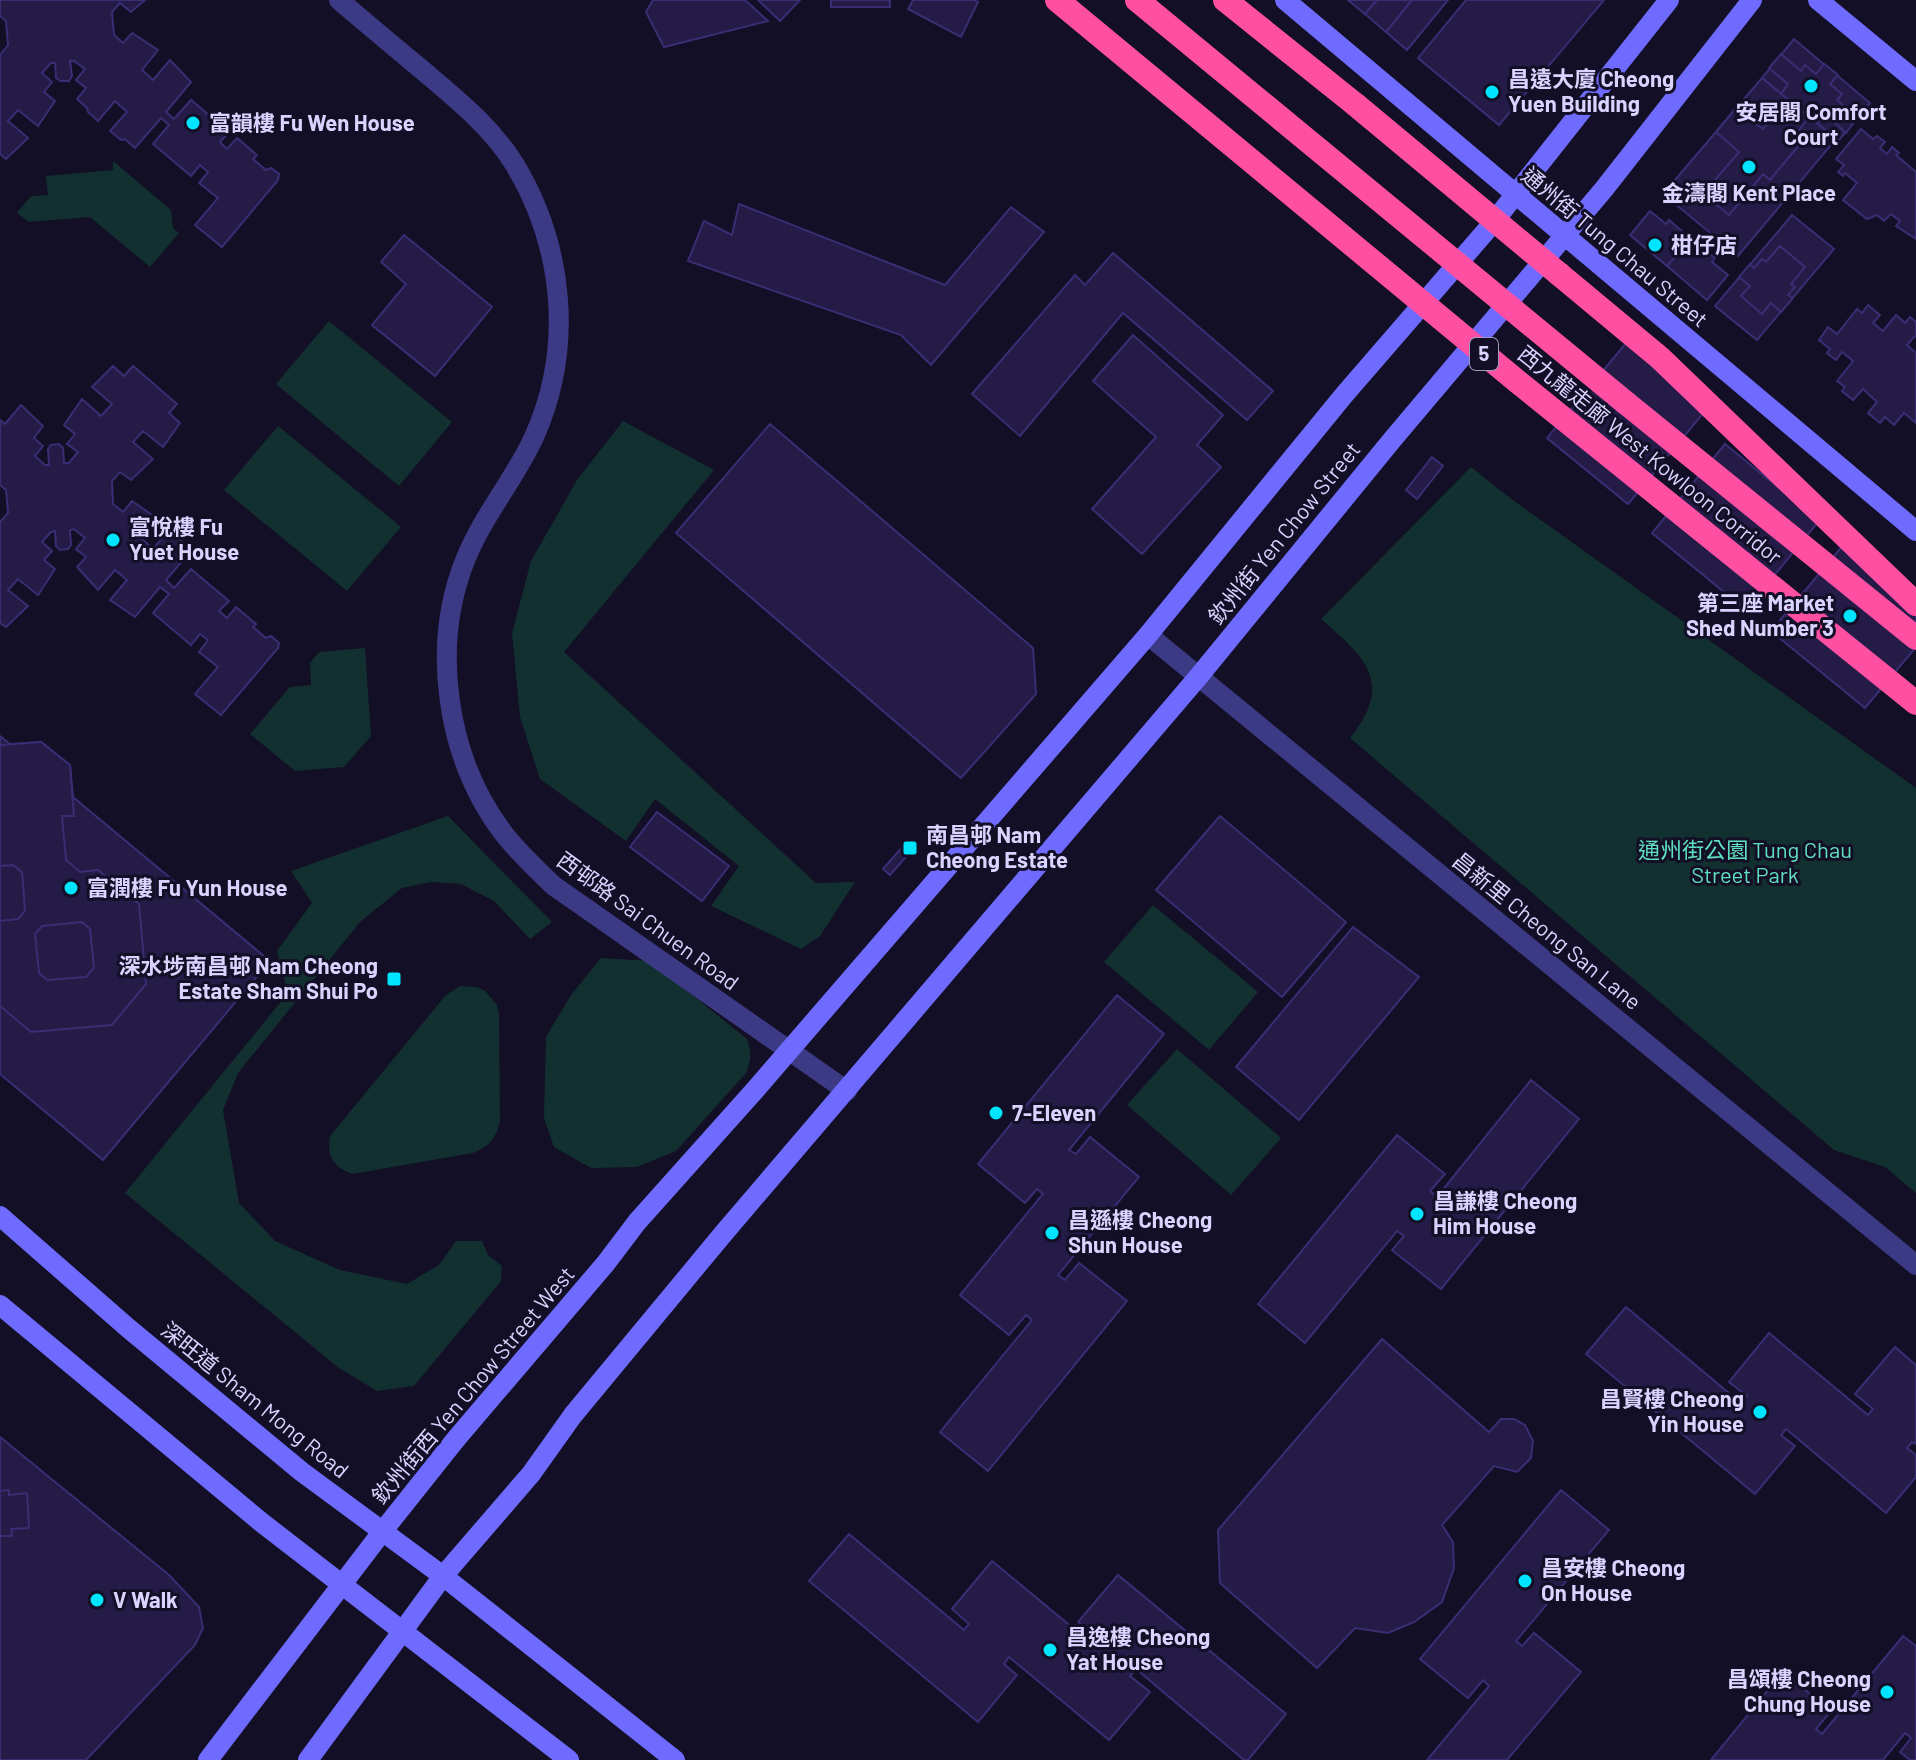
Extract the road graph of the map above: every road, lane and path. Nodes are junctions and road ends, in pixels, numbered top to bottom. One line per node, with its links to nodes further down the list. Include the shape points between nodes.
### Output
1 (339, 0): 18 (street, 西邨路 Sai Chuen Road, via 492,133 531,193 554,261 559,333 547,404 517,470 464,562 450,620 449,694 467,767 502,832 554,886)
2 (1057, 0): 17 (highway, 西九龍走廊 West Kowloon Corridor / 5, bridge)
3 (1137, 0): 15 (highway, 西九龍走廊 West Kowloon Corridor / 5, bridge)
4 (1225, 0): 13 (highway, bridge, via 1660,358)
5 (1285, 0): 10 (main road, 通州街 Tung Chau Street)
6 (1669, 0): 10 (main road, 欽州街 Yen Chow Street)
7 (1752, 0): 11 (main road, 欽州街 Yen Chow Street)
8 (1818, 0): 9 (main road)
9 (1916, 81)
10 (1514, 194): 11 (main road, 通州街 Tung Chau Street); 14 (main road, 欽州街 Yen Chow Street)
11 (1564, 235): 12 (main road, 通州街 Tung Chau Street); 16 (main road, 欽州街 Yen Chow Street)
12 (1916, 531)
13 (1916, 604)
14 (1148, 635): 16 (street, 昌新里 Cheong San Lane); 18 (main road, 欽州街 Yen Chow Street)
15 (1916, 638)
16 (1199, 676): 19 (main road, 欽州街 Yen Chow Street); 21 (street, 昌新里 Cheong San Lane)
17 (1916, 703)
18 (787, 1050): 19 (street, 西邨路 Sai Chuen Road); 23 (main road, 欽州街西 Yen Chow Street West, via 637,1222)
19 (847, 1091): 24 (main road)
20 (0, 1216): 23 (main road, 深旺道 Sham Mong Road, via 302,1472)
21 (1916, 1265)
22 (0, 1305): 25 (main road)
23 (382, 1532): 24 (main road, 深旺道 Sham Mong Road); 25 (main road, 欽州街西 Yen Chow Street West)
24 (443, 1576): 26 (main road); 30 (main road, 深旺道 Sham Mong Road)
25 (342, 1583): 26 (main road); 27 (main road, 欽州街西 Yen Chow Street West)
26 (402, 1630): 28 (main road); 29 (main road)
27 (208, 1760)
28 (308, 1760)
29 (569, 1760)
30 (675, 1760)

